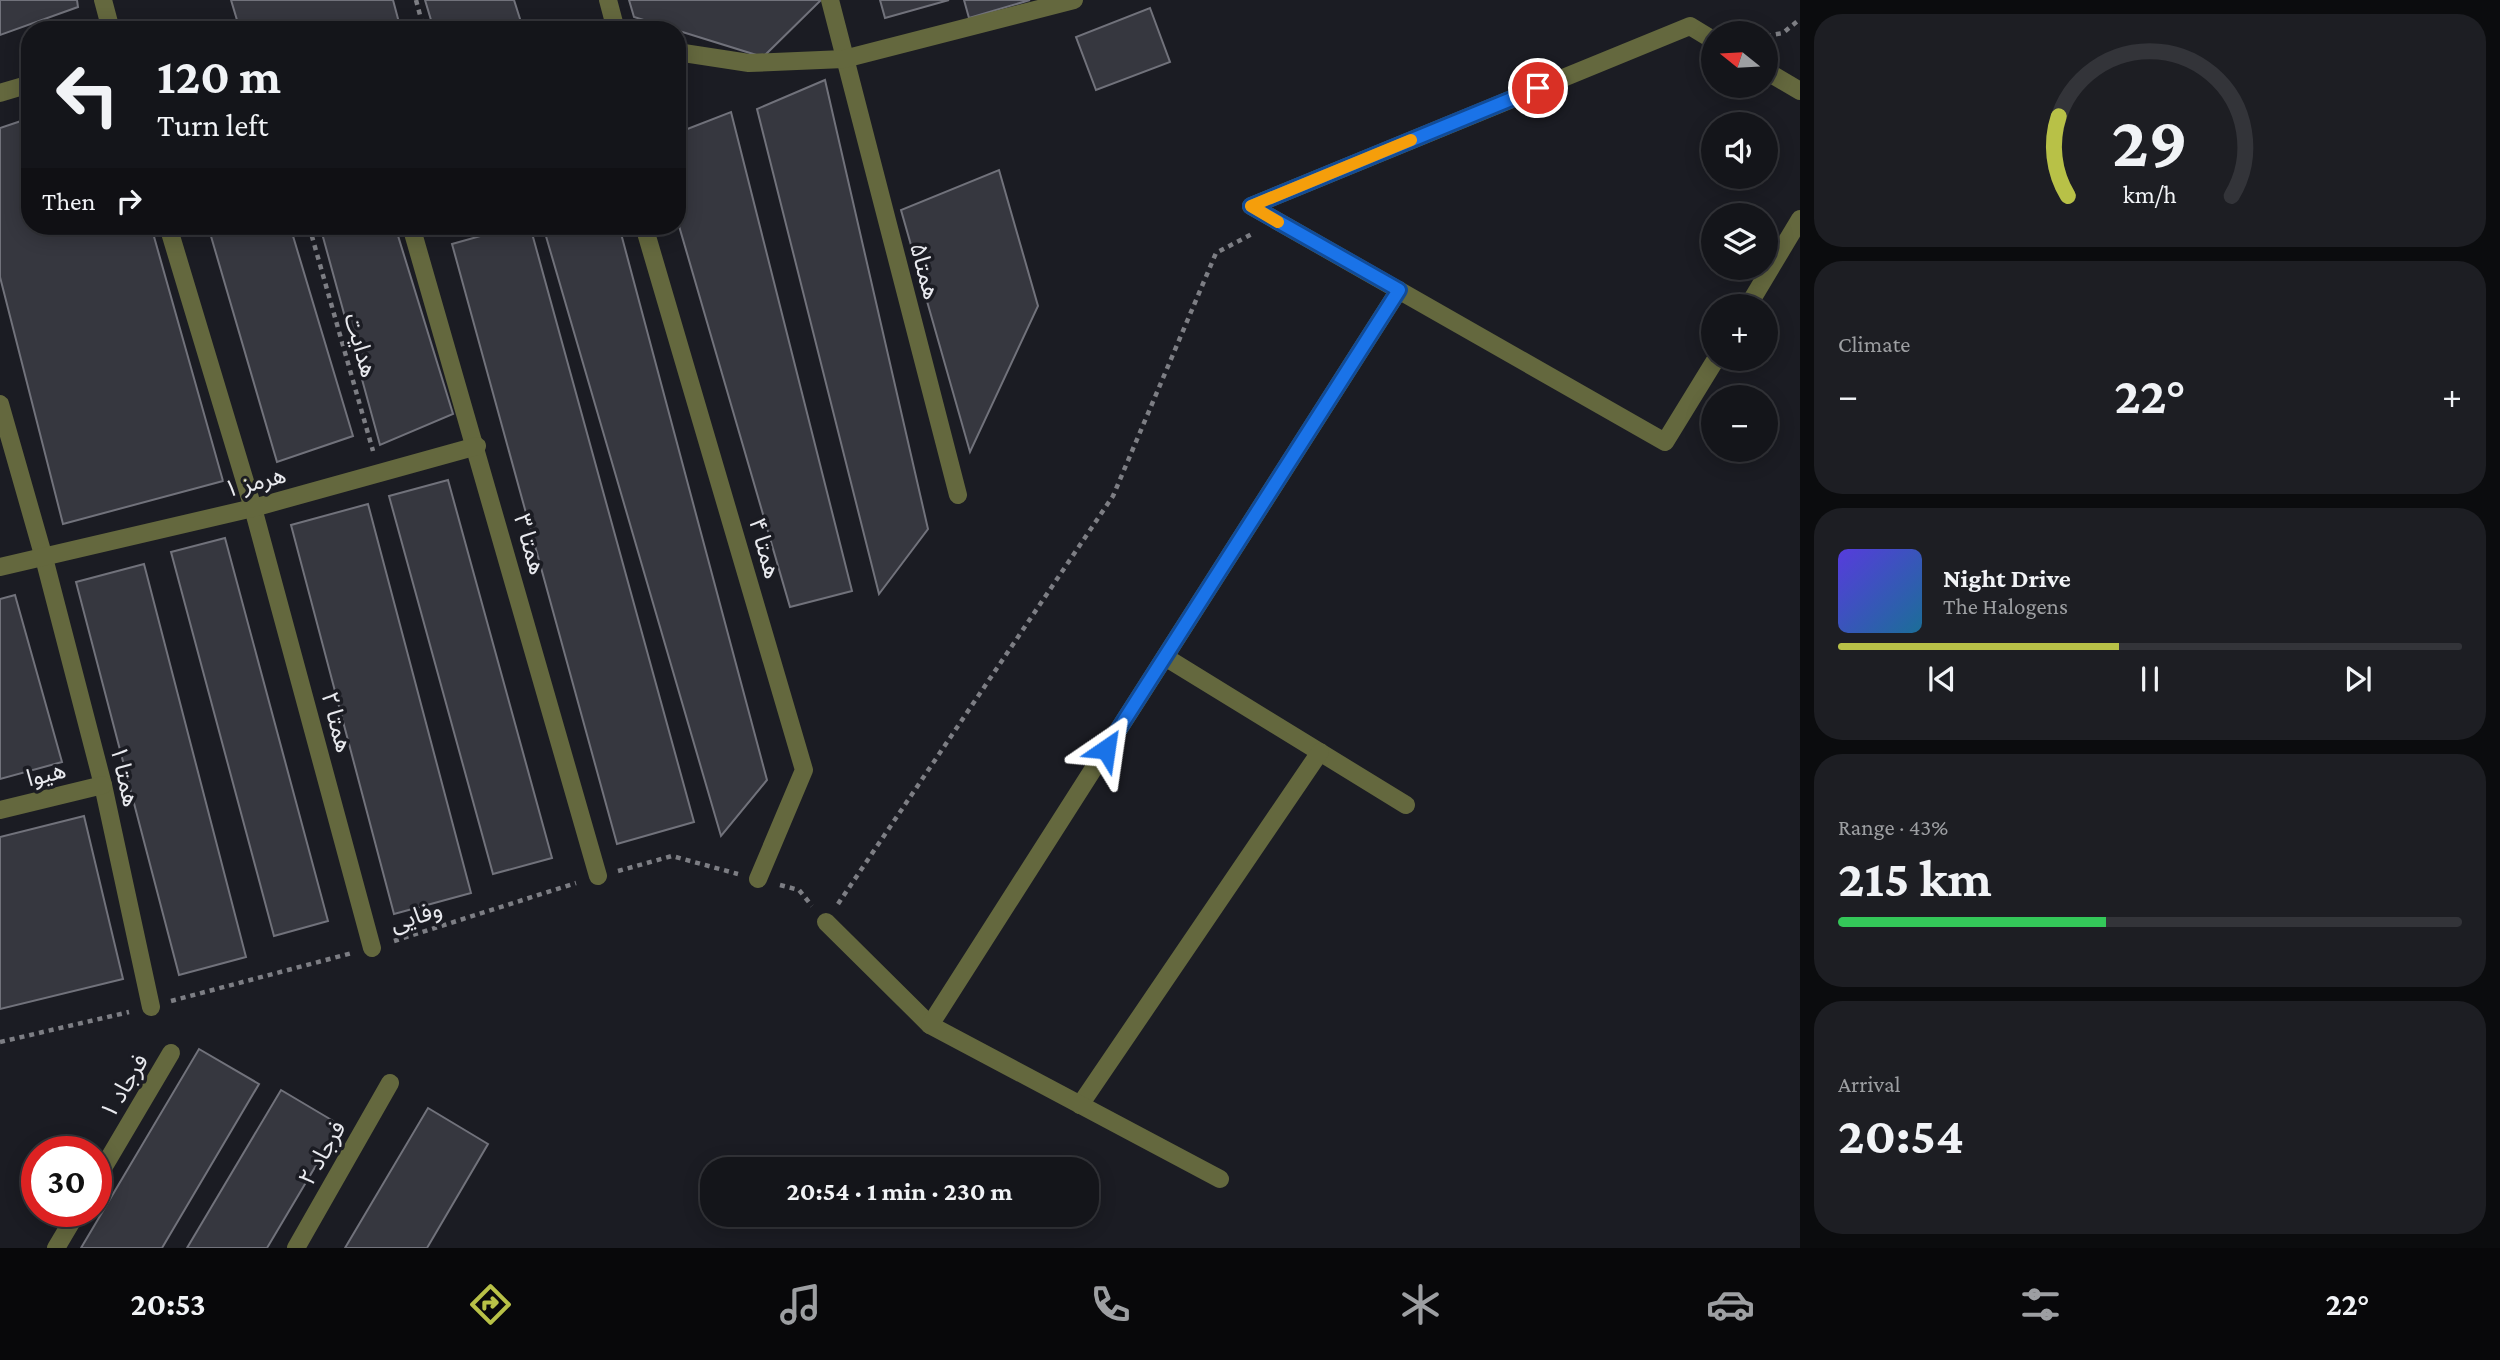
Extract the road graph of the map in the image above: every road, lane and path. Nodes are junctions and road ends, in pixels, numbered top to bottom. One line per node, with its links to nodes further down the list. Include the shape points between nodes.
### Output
1 (103, 0): 7 (street)
2 (415, 0): 8 (path)
3 (608, 0): 9 (street)
4 (830, 0): 13 (street, همتا۵)
5 (1074, 0): 13 (street)
6 (1800, 19): 11 (path)
7 (108, 21)
8 (421, 21)
9 (614, 21)
10 (1701, 33): 19 (street, via 1690,26 1251,206)
11 (1778, 34)
12 (686, 53): 13 (street, via 749,63)
13 (844, 59): 30 (street, همتا۵)
14 (1778, 78): 16 (street)
15 (21, 87): 17 (street)
16 (1800, 91)
17 (0, 93)
18 (1800, 219): 25 (street)
19 (1276, 220): 24 (street); 41 (path, via 1216,253 1113,496)
20 (171, 235): 31 (street, همتا ۲)
21 (312, 235): 29 (path, هدایت)
22 (414, 235): 28 (street, همتا ۳)
23 (647, 235): 40 (street, همتا ۴, via 804,770)
24 (1399, 290): 26 (street, via 1665,442); 34 (street)
25 (1755, 294)
26 (1709, 371)
27 (0, 404): 32 (street, همتا ۱)
28 (477, 446): 29 (street, هرمز ۱); 39 (street, همتا ۳)
29 (379, 473): 31 (street, هرمز ۱)
30 (958, 495)
31 (254, 508): 32 (street, هرمز ۱); 42 (street, همتا ۲)
32 (44, 558): 33 (street, هرمز ۱); 36 (street, همتا ۱)
33 (0, 567)
34 (1165, 657): 35 (street); 44 (street)
35 (1320, 752): 37 (street); 48 (street)
36 (103, 785): 38 (street, هیوا); 43 (street, همتا ۱)
37 (1406, 805)
38 (0, 810)
39 (598, 876): 40 (path, وفایی, via 672,856); 42 (path, وفایی)
40 (758, 879): 41 (path, وفایی, via 799,890)
41 (826, 922): 44 (street)
42 (372, 948): 43 (path, وفایی)
43 (150, 1007): 45 (path, وفایی)
44 (930, 1026): 48 (street)
45 (0, 1042)
46 (172, 1053): 49 (street, فرجاد ۱)
47 (390, 1083): 53 (street, فرجاد ۲)
48 (1080, 1105): 50 (street)
49 (112, 1153)
50 (1220, 1180)
51 (68, 1227): 52 (street)
52 (56, 1248)
53 (296, 1248)

